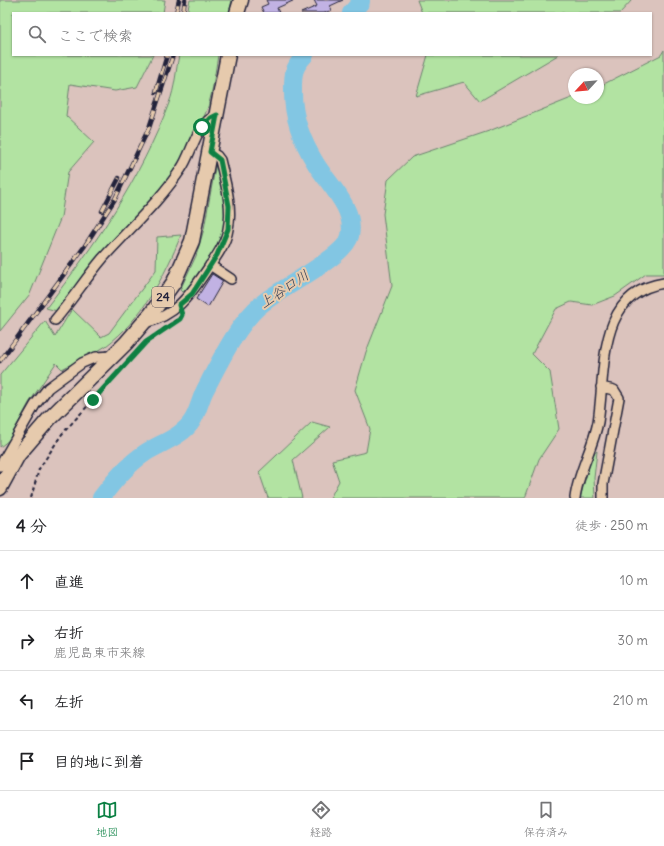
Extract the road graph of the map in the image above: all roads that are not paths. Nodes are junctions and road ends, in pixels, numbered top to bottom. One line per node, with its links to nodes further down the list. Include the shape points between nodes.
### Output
1 (241, 0): 2 (main road)
2 (238, 12)
3 (228, 56): 4 (main road, 24)
4 (217, 115): 5 (main road, 24); 9 (street, via 202,127 182,169 156,202 103,259)
5 (210, 152): 6 (street, via 220,160 227,192 229,219 226,239); 10 (main road, 24, via 192,241 174,282)
6 (210, 265): 7 (street); 10 (street, via 192,294 164,316)
7 (231, 279)
8 (664, 283): 12 (street, via 653,285 632,296 618,310 606,349)
9 (55, 320)
10 (143, 323): 11 (main road, 24)
11 (112, 356): 13 (street, via 96,357 82,363 48,388 35,405); 14 (main road, 24, via 40,429 18,455)
12 (601, 386): 15 (street, via 598,422); 16 (street, via 614,390 619,398 603,484)
13 (0, 466)
14 (0, 488)
15 (575, 498)
16 (603, 498)

